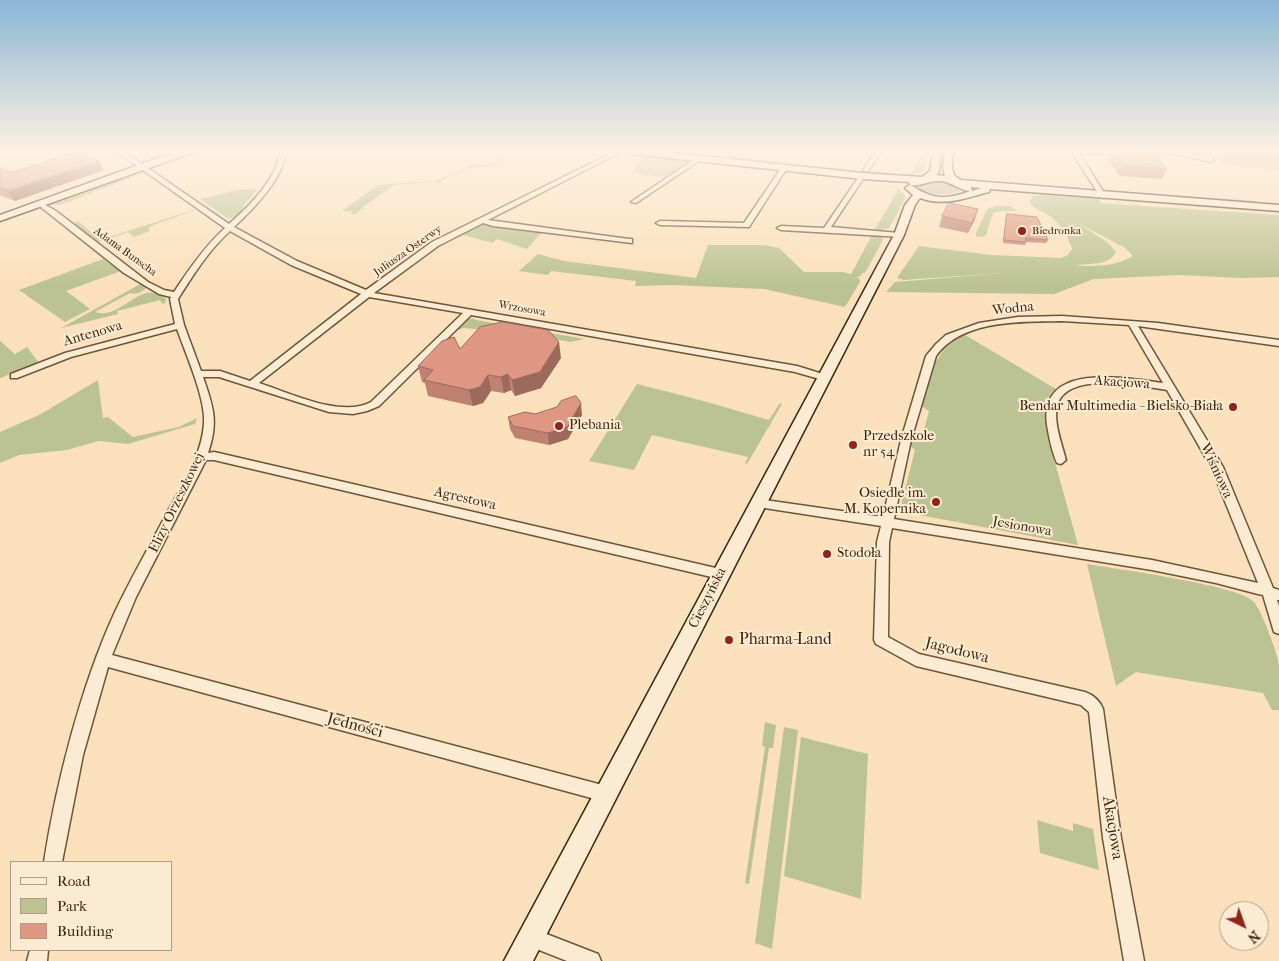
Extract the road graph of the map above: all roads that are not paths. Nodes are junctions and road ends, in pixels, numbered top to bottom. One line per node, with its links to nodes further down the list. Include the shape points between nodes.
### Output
1 (62, 196): 14 (main road)
2 (184, 196): 19 (street)
3 (260, 196): 19 (street)
4 (530, 196): 17 (street, Juliusza Osterwy)
5 (643, 196): 13 (street)
6 (765, 196): 18 (street, via 746,224)
7 (851, 196): 21 (street, via 828,226)
8 (917, 196): 22 (main road, Cieszyńska, via 910,205)
9 (927, 196): 12 (main road)
10 (965, 196): 12 (main road)
11 (1103, 196): 15 (main road)
12 (942, 199): 22 (main road, Cieszyńska, via 922,208)
13 (634, 202)
14 (40, 204): 16 (main road); 25 (street, Adama Bunscha, via 144,281)
15 (1279, 208)
16 (0, 218)
17 (482, 220): 23 (street); 24 (street, Juliusza Osterwy, via 424,251)
18 (660, 223)
19 (229, 227): 24 (street, Wrzosowa, via 294,263); 25 (street, via 209,248)
20 (781, 228): 21 (street)
21 (830, 230): 22 (street)
22 (900, 235): 32 (main road, Cieszyńska)
23 (629, 241)
24 (368, 294): 26 (street, Wrzosowa); 33 (street, Juliusza Osterwy)
25 (175, 295): 28 (street, Elizy Orzeszkowej)
26 (468, 313): 32 (street, Wrzosowa, via 797,369); 33 (street, via 375,404 364,410 343,412 329,409)
27 (1132, 323): 29 (street, Wodna); 34 (street, Wiśniowa); 38 (street, Wodna, via 1021,320 975,327 948,338 937,347 927,367)
28 (180, 325): 30 (street, Elizy Orzeszkowej); 31 (street, Antenowa, via 68,355)
29 (1279, 343)
30 (198, 374): 33 (street, via 212,372); 35 (street, Elizy Orzeszkowej, via 210,415)
31 (14, 376)
32 (823, 377): 37 (main road, Cieszyńska)
33 (252, 384)
34 (1168, 387): 36 (street, Akacjowa, via 1093,380 1058,393 1051,414); 40 (street, Wiśniowa, via 1208,449)
35 (202, 457): 39 (street, Agrestowa, via 223,459); 42 (street, Elizy Orzeszkowej, via 127,603)
36 (1061, 460)
37 (758, 503): 38 (street, Jesionowa); 39 (main road, Cieszyńska)
38 (887, 523): 40 (street, Jesionowa, via 1076,552 1212,577); 43 (street, Jagodowa, via 883,542 881,640 916,660)
39 (720, 574): 44 (main road, Cieszyńska)
40 (1274, 593): 41 (street, Wiśniowa)
41 (1279, 628)
42 (104, 660): 44 (street, Jedności); 45 (street, Elizy Orzeszkowej, via 67,784)
43 (1085, 699): 49 (street, Akacjowa, via 1096,709 1112,838)
44 (606, 794): 46 (main road, Cieszyńska)
45 (53, 861)
46 (531, 937): 47 (main road, Cieszyńska); 48 (street)
47 (518, 961)
48 (591, 961)
49 (1134, 961)

